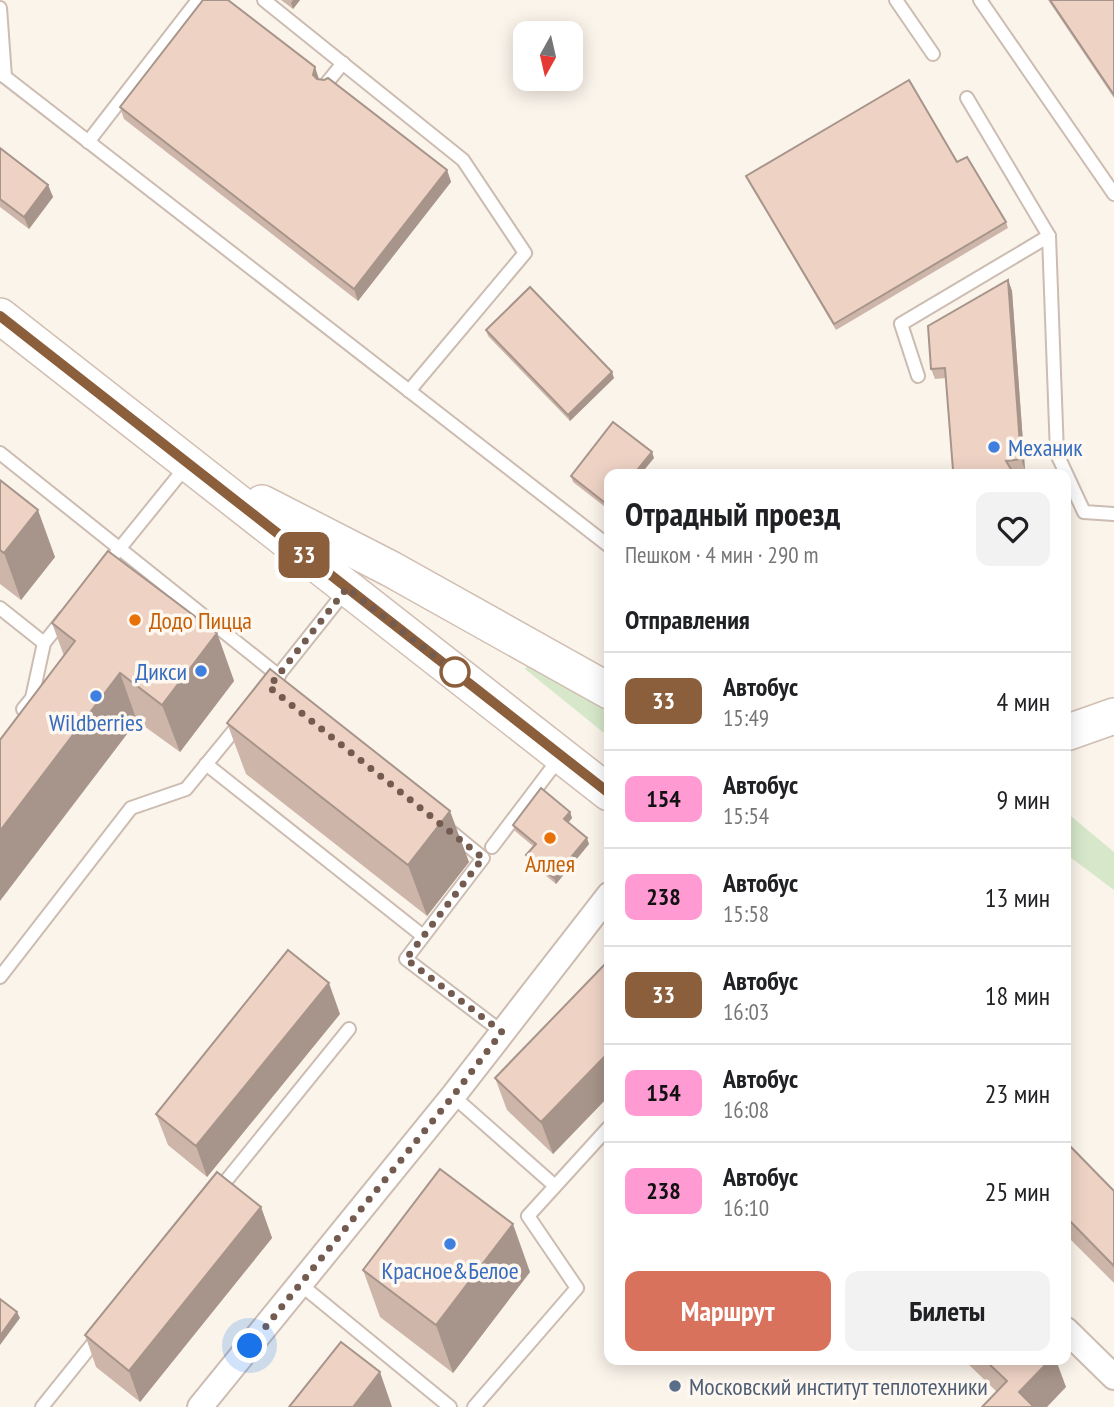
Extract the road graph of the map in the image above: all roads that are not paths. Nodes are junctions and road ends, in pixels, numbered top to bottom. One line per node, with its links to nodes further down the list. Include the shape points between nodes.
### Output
1 (198, 0): 11 (lane)
2 (264, 0): 7 (lane)
3 (896, 0): 6 (lane)
4 (980, 0): 12 (lane)
5 (0, 8): 8 (lane)
6 (933, 54)
7 (343, 63): 9 (lane); 16 (lane, via 463,160 525,253)
8 (3, 75): 11 (lane)
9 (326, 85)
10 (967, 98): 13 (lane)
11 (88, 142): 16 (lane)
12 (1114, 194)
13 (1049, 236): 15 (lane, via 901,324); 19 (lane, via 1057,454)
14 (0, 316): 18 (main road)
15 (918, 376)
16 (409, 391): 22 (lane)
17 (0, 453): 23 (lane)
18 (188, 464): 23 (lane); 24 (main road); 29 (main road, via 391,569)
19 (1064, 469)
20 (1071, 484): 21 (lane, via 1084,512)
21 (1114, 514)
22 (604, 542)
23 (116, 553): 28 (lane)
24 (347, 588): 28 (lane); 35 (main road)
25 (0, 608): 27 (lane)
26 (69, 611): 27 (lane)
27 (44, 643): 33 (lane, via 32,698)
28 (279, 676): 30 (lane, via 265,692)
29 (604, 688)
30 (280, 696)
31 (245, 716): 36 (lane)
32 (1114, 716): 34 (main road)
33 (16, 719)
34 (1071, 731)
35 (561, 756): 37 (main road); 39 (lane)
36 (206, 764): 41 (lane); 42 (lane, via 186,789 131,808)
37 (604, 789)
38 (440, 823): 41 (lane, via 483,858)
39 (492, 847)
40 (604, 901): 44 (street)
41 (423, 936): 44 (lane, via 406,959)
42 (0, 977)
43 (349, 1029): 48 (lane)
44 (502, 1032): 45 (street)
45 (453, 1096): 47 (lane); 49 (street)
46 (604, 1132): 47 (lane)
47 (555, 1186): 56 (lane, via 528,1216 577,1288)
48 (208, 1203)
49 (300, 1284): 54 (street); 55 (lane)
50 (111, 1322): 53 (lane)
51 (1071, 1335): 52 (street)
52 (1114, 1377)
53 (42, 1407)
54 (200, 1407)
55 (450, 1407)
56 (474, 1407)

